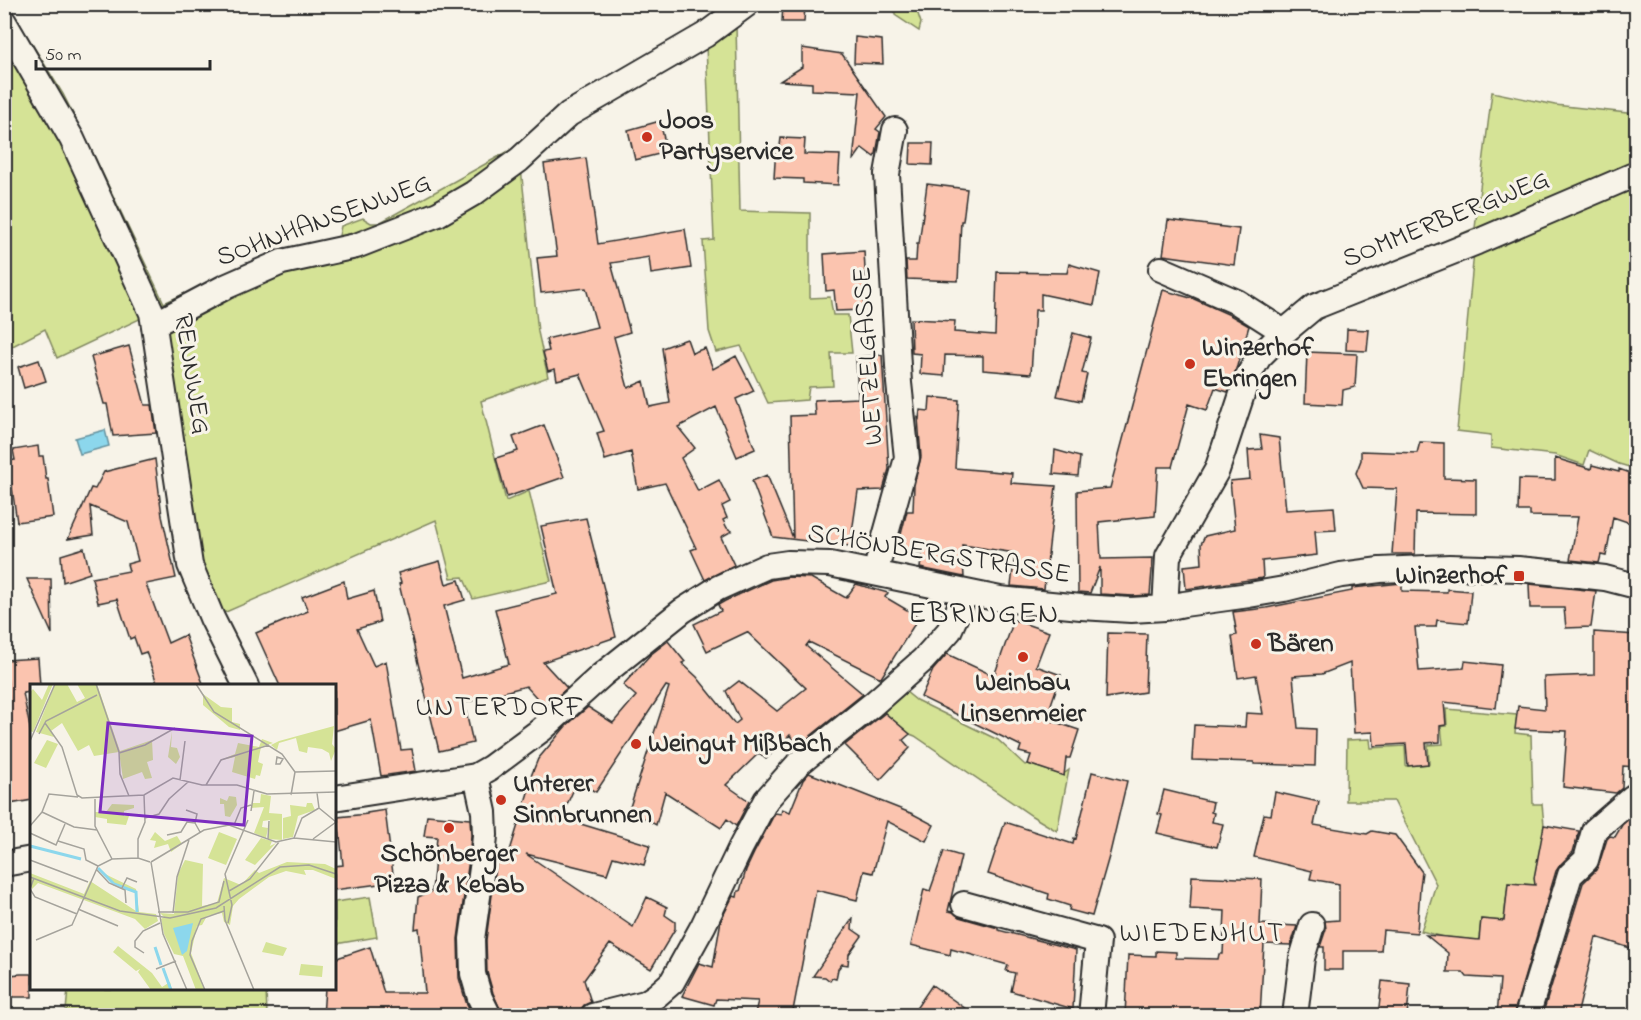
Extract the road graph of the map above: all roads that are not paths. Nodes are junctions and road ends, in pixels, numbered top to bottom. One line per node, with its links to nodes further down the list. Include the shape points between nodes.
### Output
1 (747, 4): 6 (street, SOHNHANSENWEG, via 705,35 569,114 519,160 438,214 356,246 282,262)
2 (4, 22): 6 (street, RENNWEG, via 72,139)
3 (895, 130): 8 (street, WETZELGASSE, via 887,174 907,458)
4 (1636, 174): 7 (street, SOMMERBERGWEG, via 1314,307)
5 (1161, 269): 7 (street, via 1237,302)
6 (155, 324): 12 (street, RENNWEG, via 190,565)
7 (1284, 332): 11 (street, SOMMERBERGWEG, via 1259,357 1248,376 1217,470 1168,556)
8 (875, 573): 10 (street, SCHÖNBERGSTRASSE); 13 (street, SCHÖNBERGSTRASSE, via 831,564 788,563 767,566 718,588 664,623 541,730)
9 (1636, 586): 11 (street, SCHÖNBERGSTRASSE, via 1605,578 1518,569 1380,570)
10 (966, 593): 11 (street, SCHÖNBERGSTRASSE, via 1082,607); 21 (street, via 949,631 923,660 798,764 766,800 672,982 645,1003)
11 (1165, 608)
12 (245, 684)
13 (476, 776): 15 (street, SCHÖNBERGSTRASSE); 20 (street, via 485,835 472,939 473,974)
14 (1636, 797): 24 (street, via 1594,831 1586,860 1570,875)
15 (336, 798)
16 (30, 859): 17 (street)
17 (4, 864)
18 (964, 904): 22 (street, via 1098,941)
19 (1312, 925): 23 (street, via 1302,958)
20 (489, 1016)
21 (593, 1016)
22 (1091, 1016)
23 (1295, 1016)
24 (1527, 1016)

